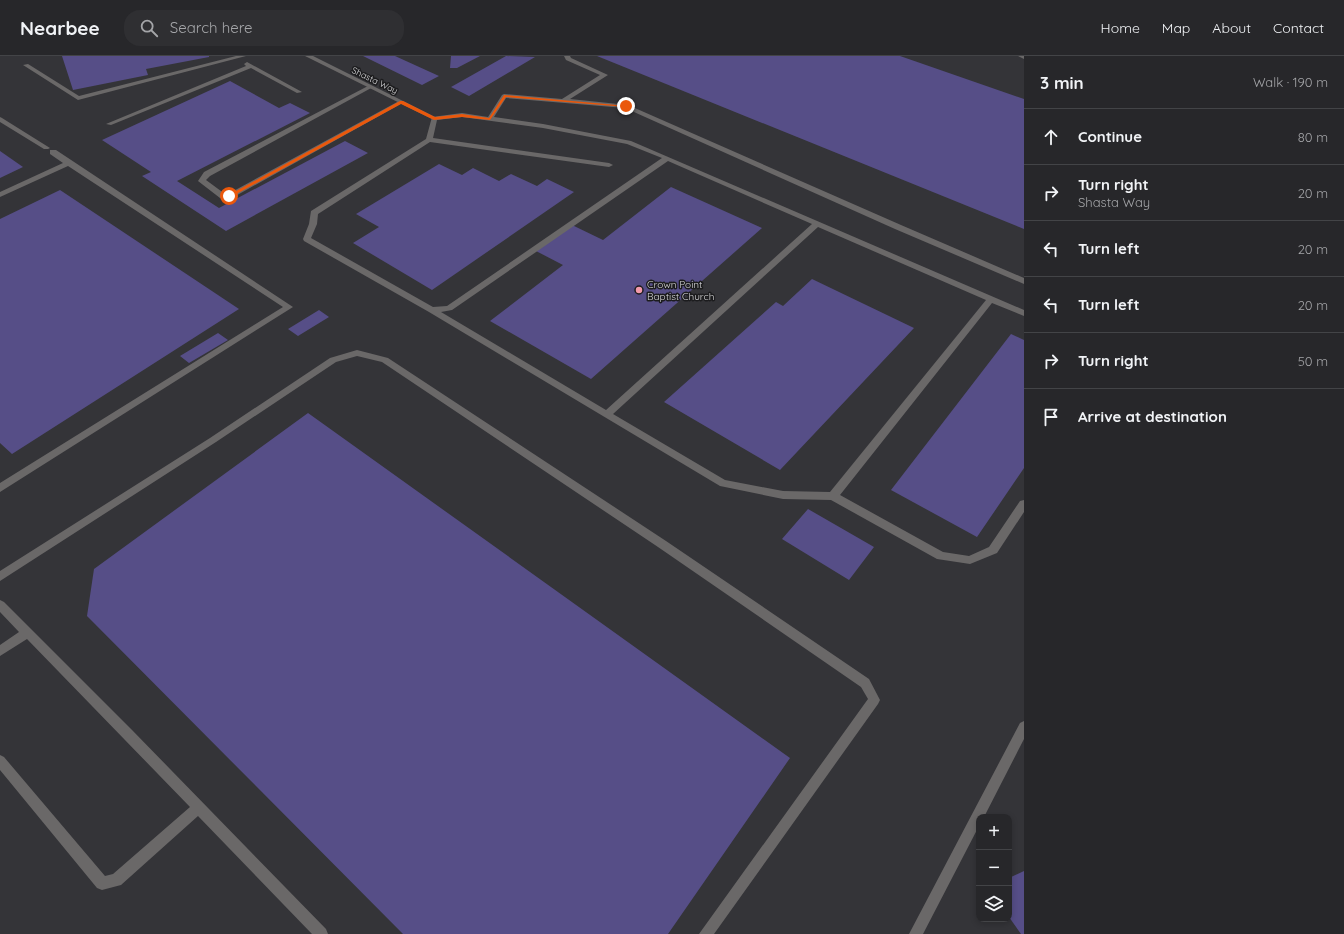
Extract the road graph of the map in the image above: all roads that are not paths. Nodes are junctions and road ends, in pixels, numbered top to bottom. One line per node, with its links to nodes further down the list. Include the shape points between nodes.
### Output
1 (244, 56): 5 (street)
2 (308, 56): 9 (street, Shasta Way)
3 (567, 56): 11 (street, via 568,59 605,76)
4 (1021, 56): 6 (street)
5 (236, 57): 7 (street, via 78,98); 8 (street)
6 (1024, 57)
7 (26, 65)
8 (251, 66): 10 (street); 16 (street)
9 (370, 88): 12 (street, Shasta Way); 12 (street, via 207,174 202,181 223,196 229,196)
10 (300, 92)
11 (563, 101): 15 (street, via 504,96); 25 (street, via 626,106)
12 (401, 102): 13 (street, Shasta Way)
13 (434, 118): 15 (street, via 462,115); 17 (street)
14 (0, 119): 18 (street)
15 (490, 119): 20 (street, via 629,142)
16 (109, 124)
17 (429, 140): 22 (street); 27 (street, via 314,213 307,239)
18 (46, 148)
19 (53, 152): 21 (street)
20 (667, 158): 24 (street); 27 (street, via 449,308)
21 (68, 163): 23 (street); 30 (street, via 290,307)
22 (609, 165)
23 (0, 196)
24 (817, 224): 26 (street); 29 (street)
25 (1024, 281)
26 (991, 299): 28 (street); 31 (street)
27 (432, 310): 29 (street)
28 (1024, 313)
29 (607, 415): 31 (street, via 723,483 783,495)
30 (0, 488)
31 (833, 496): 32 (street, via 941,556 970,560 993,550)
32 (1024, 504)
33 (0, 576): 41 (street, via 333,360 357,353 385,360 865,683 874,700)
34 (0, 605): 35 (street)
35 (27, 632): 36 (street); 39 (street)
36 (0, 651)
37 (1024, 727): 42 (street)
38 (0, 761): 39 (street, via 102,883 116,880)
39 (199, 807): 40 (street)
40 (321, 934)
41 (706, 934)
42 (916, 934)

